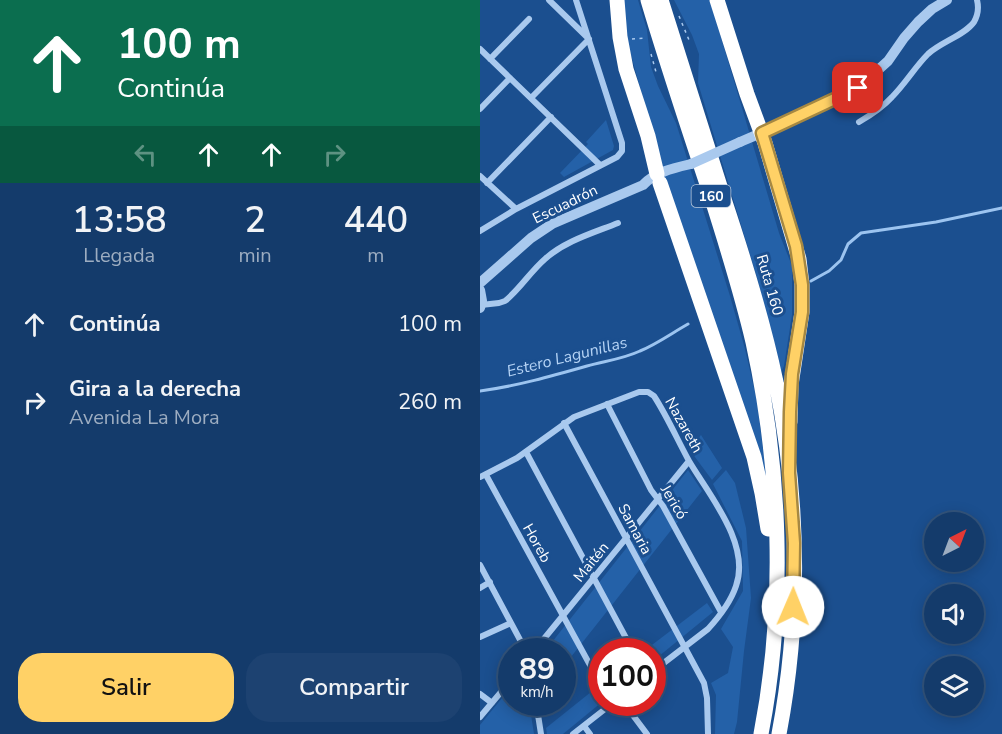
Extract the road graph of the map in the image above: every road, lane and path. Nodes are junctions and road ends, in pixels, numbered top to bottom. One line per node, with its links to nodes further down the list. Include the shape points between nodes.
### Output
1 (549, 0): 10 (street)
2 (576, 0): 10 (street)
3 (616, 0): 24 (highway, via 625,63)
4 (648, 0): 16 (highway, Ruta 160 / 160)
5 (661, 0): 36 (highway, Ruta 160 / 160, via 759,312 776,384)
6 (717, 0): 22 (highway)
7 (947, 0): 22 (street, Escuadrón, via 918,22 888,61 858,88)
8 (977, 0): 21 (street, via 973,23 928,55 881,108)
9 (529, 19): 15 (street)
10 (589, 39): 18 (street); 23 (street, Escuadrón, via 622,143 622,151)
11 (628, 40): 12 (path, via 647,37)
12 (648, 43)
13 (480, 49): 15 (street)
14 (650, 49): 16 (path, via 656,72)
15 (490, 59): 17 (street)
16 (669, 68): 44 (highway, Ruta 160 / 160, via 733,268 759,374 775,489)
17 (510, 78): 18 (street); 19 (street)
18 (531, 98): 20 (street)
19 (480, 109)
20 (550, 117): 23 (street); 25 (street)
21 (859, 122)
22 (762, 133): 24 (street, Escuadrón, bridge); 36 (highway, via 799,259 802,285 791,386)
23 (600, 165): 26 (street, Escuadrón)
24 (659, 179): 29 (street, Escuadrón, via 652,186 643,185 552,224); 44 (highway, via 754,457 765,508)
25 (483, 180): 26 (street)
26 (516, 209): 28 (street, Escuadrón)
27 (618, 223): 31 (street, via 555,251 505,301)
28 (480, 231)
29 (480, 283)
30 (480, 290): 31 (street)
31 (480, 307)
32 (607, 404): 33 (street, Nazareth); 35 (street, Nazareth, via 639,392 651,393); 38 (street, Jericó)
33 (564, 423): 34 (street, Nazareth); 39 (street, Samaria)
34 (526, 452): 37 (street, Nazareth); 41 (street)
35 (689, 461): 38 (street, Maitén); 45 (street, Nazareth, via 737,547 738,578)
36 (789, 473): 69 (highway, Ruta 160 / 160, via 794,594)
37 (483, 476): 46 (street, Horeb)
38 (658, 499): 39 (street, Maitén); 45 (street, Jericó)
39 (627, 538): 41 (street, Maitén); 52 (street, Samaria)
40 (480, 565): 42 (street)
41 (594, 578): 46 (street, Maitén); 51 (street)
42 (490, 582): 43 (street); 47 (street)
43 (480, 588)
44 (776, 604): 68 (highway, Ruta 160 / 160)
45 (721, 612): 52 (street, Nazareth, via 708,629)
46 (563, 616): 50 (street, Maitén); 54 (street, Horeb)
47 (511, 623): 48 (street); 49 (street)
48 (480, 638)
49 (519, 638)
50 (545, 638)
51 (626, 638)
52 (685, 647): 53 (street, Nazareth); 67 (street, Samaria, via 706,688)
53 (666, 661)
54 (588, 662)
55 (480, 694): 57 (street)
56 (498, 696): 57 (street)
57 (492, 703): 61 (street)
58 (538, 716): 63 (street)
59 (596, 716): 62 (street)
60 (634, 716): 66 (street)
61 (480, 717)
62 (584, 726): 64 (street); 65 (street)
63 (541, 734)
64 (573, 734)
65 (590, 734)
66 (647, 734)
67 (708, 734)
68 (761, 734)
69 (779, 734)

